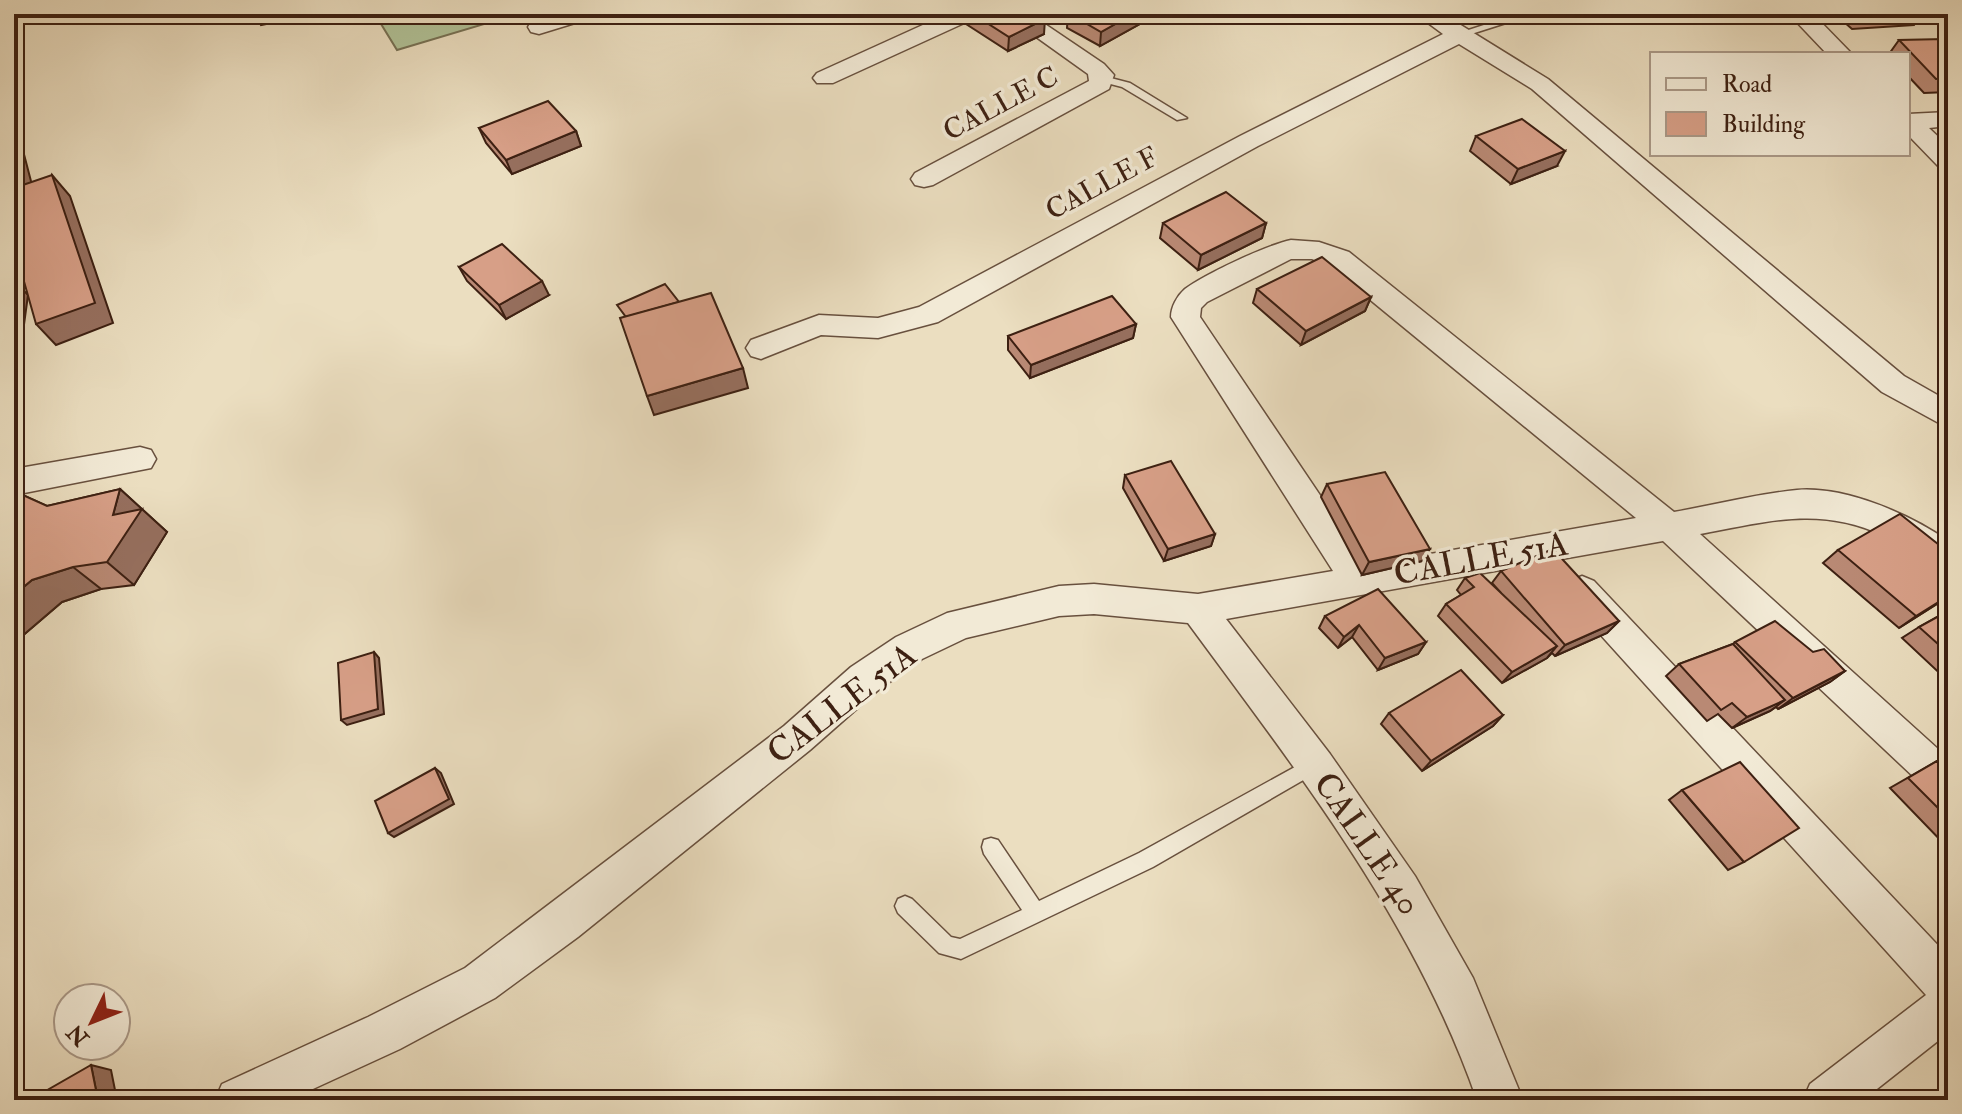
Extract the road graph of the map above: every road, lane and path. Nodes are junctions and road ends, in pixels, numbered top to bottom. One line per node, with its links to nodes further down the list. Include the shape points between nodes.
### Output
1 (580, 14): 7 (street)
2 (965, 14): 10 (street)
3 (1015, 14): 11 (street, via 1046,22)
4 (1427, 14): 8 (street)
5 (1529, 14): 8 (lane)
6 (1800, 14): 9 (street)
7 (539, 27)
8 (1461, 34): 18 (street, CALLE F, via 1249,141 928,315 878,328 819,325); 19 (street, via 1540,84 1893,384)
9 (1838, 52)
10 (825, 78)
11 (1103, 79): 12 (lane, via 1126,85); 17 (street, CALLE C, via 1095,89)
12 (1181, 118)
13 (1948, 119): 14 (street)
14 (1910, 122)
15 (1910, 124): 16 (street)
16 (1948, 161)
17 (924, 179)
18 (761, 348)
19 (1948, 416)
20 (140, 459): 21 (street)
21 (14, 482)
22 (1670, 527): 23 (street, CALLE 51A); 24 (street, CALLE 51A, via 1800,503 1831,506 1891,523); 25 (street, via 1339,259 1298,248 1197,295 1184,313); 28 (street)
23 (1543, 549): 25 (street, CALLE 51A); 32 (street)
24 (1948, 560)
25 (1358, 580): 26 (street, CALLE 51A)
26 (1198, 609): 27 (street, CALLE 40); 35 (street, CALLE 51A, via 1094,599 1059,601 960,624 909,648 480,983)
27 (1313, 765): 31 (lane, via 1218,822); 36 (street, CALLE 40, via 1427,934)
28 (1948, 783)
29 (991, 847): 31 (lane)
30 (905, 906): 31 (lane, via 946,946 961,949)
31 (1036, 914)
32 (1948, 987)
33 (1948, 1006): 34 (street)
34 (1839, 1096)
35 (238, 1100)
36 (1500, 1100)

